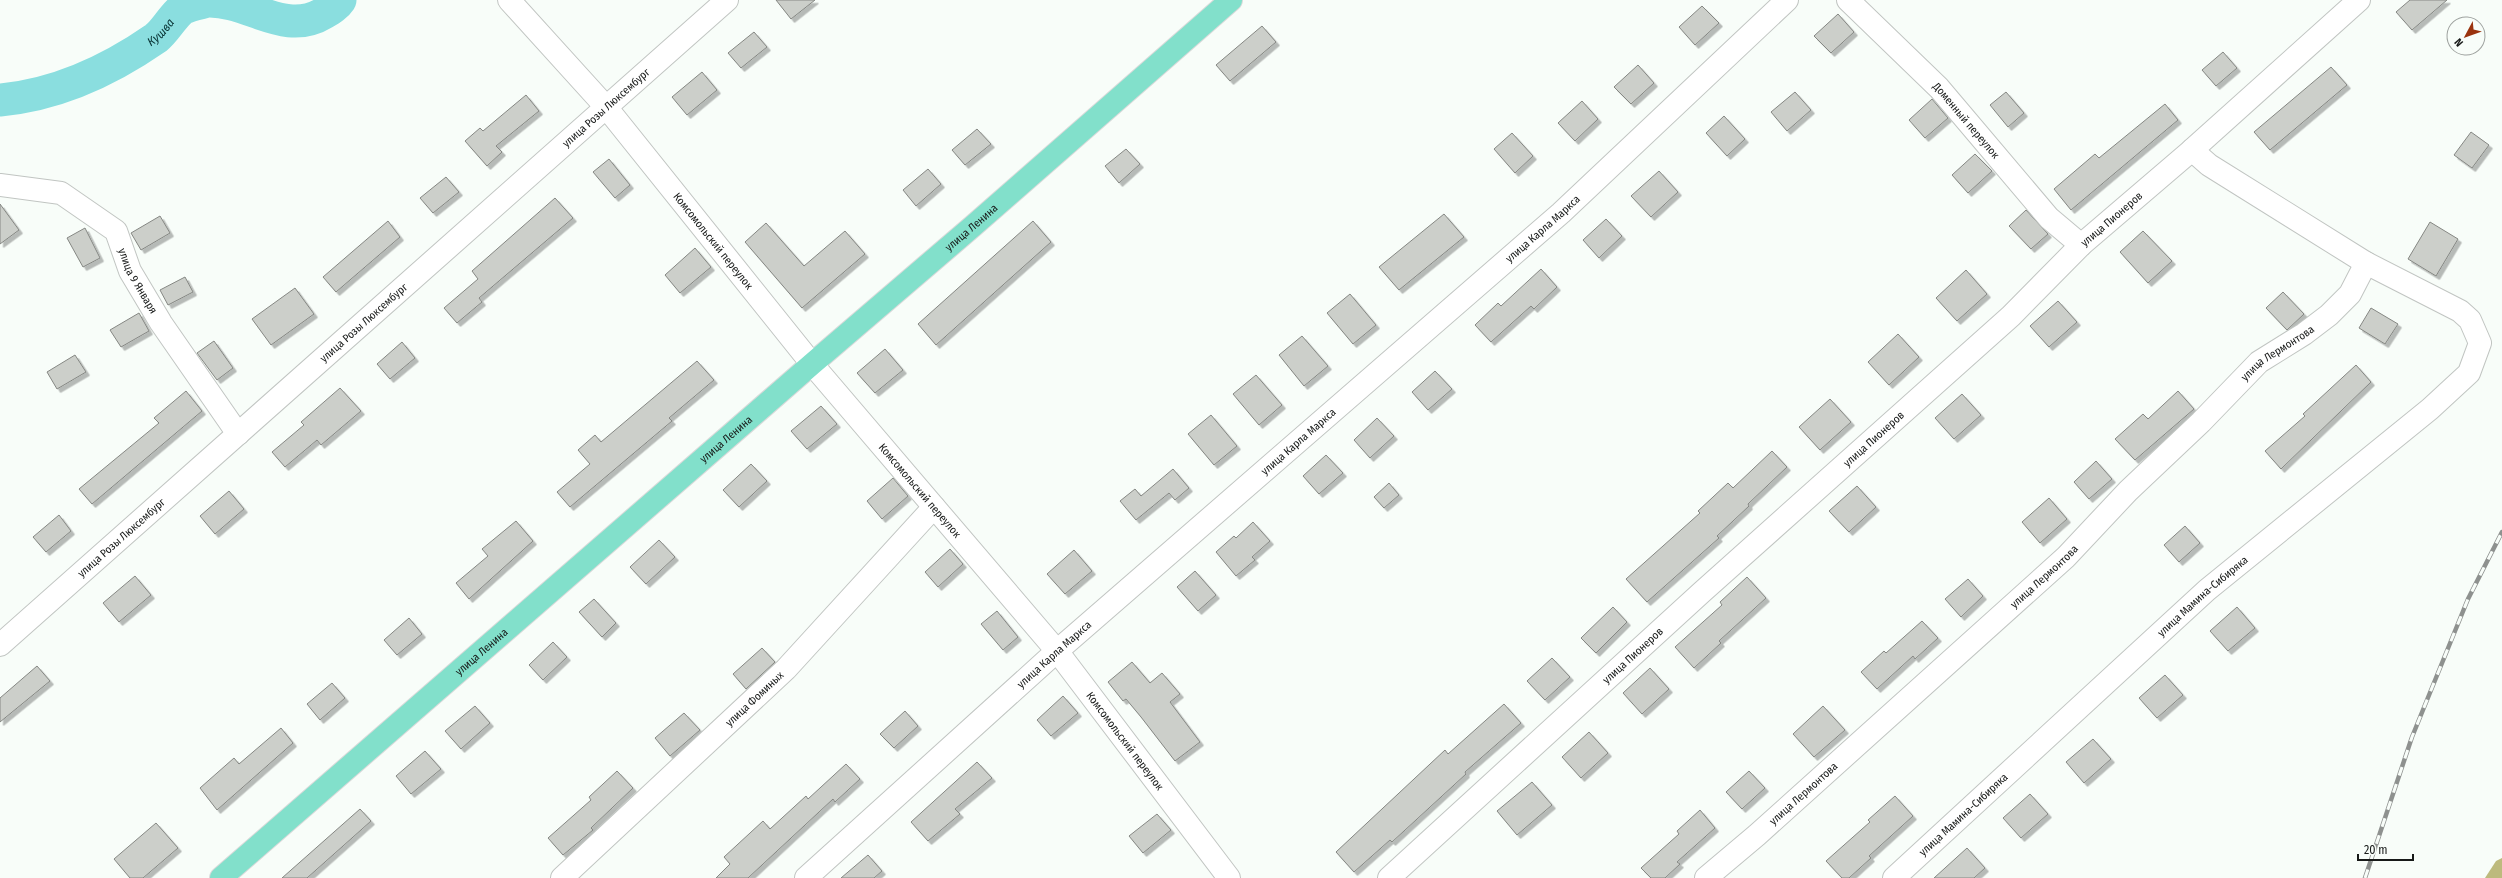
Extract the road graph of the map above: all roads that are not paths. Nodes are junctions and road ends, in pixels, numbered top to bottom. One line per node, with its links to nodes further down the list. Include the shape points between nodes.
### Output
1 (509, 0): 7 (street, Комсомольский переулок)
2 (727, 0): 7 (street, улица Розы Люксембург)
3 (1231, 0): 12 (main road, улица Ленина)
4 (1787, 0): 16 (street, улица Карла Маркса, via 1561,213)
5 (1848, 0): 10 (street, Доменный переулок, via 1939,88 2049,218)
6 (2359, 0): 8 (street, улица Пионеров)
7 (606, 107): 12 (street, Комсомольский переулок); 13 (street, улица Розы Люксембург)
8 (2192, 150): 10 (street, улица Пионеров); 11 (street, via 2209,165)
9 (0, 185): 13 (street, улица 9 Января, via 61,193 116,231 130,271 162,323)
10 (2081, 245): 21 (street, улица Пионеров, via 2011,316 1702,592)
11 (2366, 264): 22 (street, улица Лермонтова, via 2350,294 2329,315 2259,362 2128,491 2066,557); 23 (street, улица Мамина-Сибиряка, via 2460,311 2470,320 2480,343 2469,374 2430,409 2207,590)
12 (812, 364): 14 (street, Комсомольский переулок); 17 (main road, улица Ленина)
13 (238, 434): 15 (street, улица Розы Люксембург)
14 (934, 507): 16 (street, Комсомольский переулок); 18 (street, улица Фоминых, via 786,669)
15 (0, 645)
16 (1057, 651): 19 (street, улица Карла Маркса); 20 (street, Комсомольский переулок)
17 (220, 878)
18 (562, 878)
19 (806, 878)
20 (1229, 878)
21 (1389, 878)
22 (1706, 878)
23 (1894, 878)

